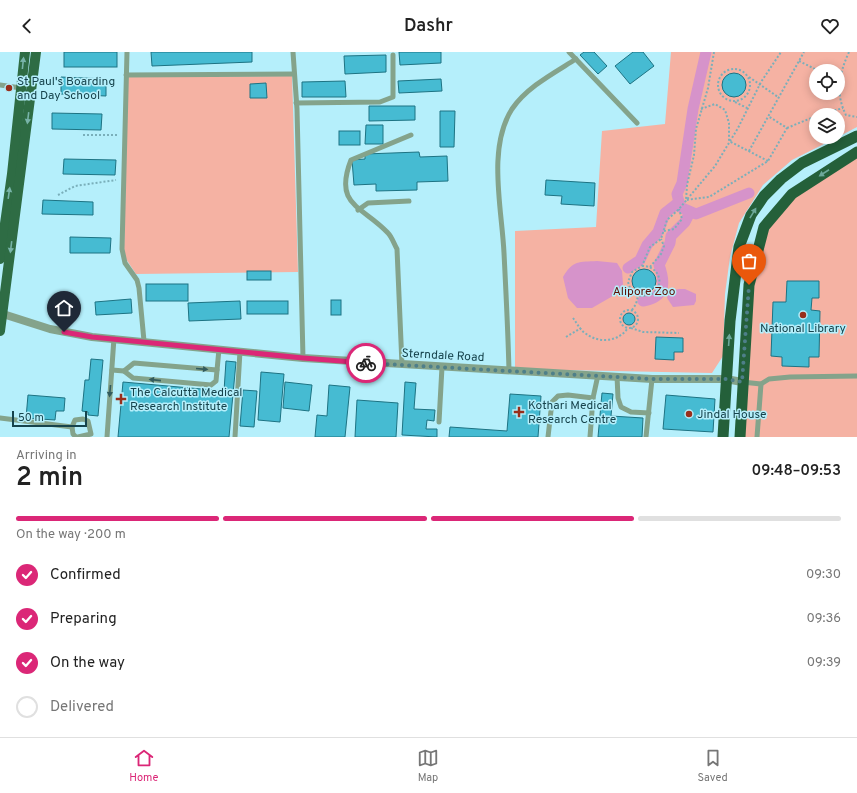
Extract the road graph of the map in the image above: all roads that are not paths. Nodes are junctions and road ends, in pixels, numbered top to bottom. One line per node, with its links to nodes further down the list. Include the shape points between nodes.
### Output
1 (24, 52): 11 (main road, one-way to 1)
2 (36, 52): 20 (main road, one-way to 20)
3 (127, 52): 9 (lane)
4 (293, 52): 8 (lane)
5 (569, 52): 7 (lane)
6 (393, 54): 12 (lane, via 393,97 380,102)
7 (576, 59): 13 (lane); 32 (lane, via 526,92 512,110 499,146)
8 (294, 74): 9 (lane); 12 (lane)
9 (126, 75): 23 (lane, via 122,250 124,263 140,288)
10 (0, 85): 11 (lane)
11 (21, 88): 19 (main road, one-way to 11)
12 (296, 103): 26 (lane)
13 (637, 123)
14 (411, 134): 18 (lane, via 351,160 345,176 348,197)
15 (857, 136): 37 (highway, one-way to 15, via 739,247 751,215 764,196 802,163)
16 (857, 152): 38 (highway, one-way to 38, via 792,194 764,227 749,285)
17 (410, 201): 18 (lane, via 368,203)
18 (358, 210): 27 (lane, via 389,234 397,250)
19 (0, 259)
20 (1, 314): 21 (main road); 22 (street, Sterndale Road, via 50,329)
21 (0, 332)
22 (114, 338): 23 (street, Sterndale Road); 29 (lane)
23 (144, 341): 24 (street, Sterndale Road)
24 (219, 349): 25 (street, Sterndale Road); 30 (lane)
25 (240, 351): 26 (street, Sterndale Road); 47 (lane)
26 (303, 358): 27 (street, Sterndale Road)
27 (402, 365): 28 (street, Sterndale Road)
28 (442, 367): 32 (street, Sterndale Road); 43 (lane)
29 (112, 370): 31 (lane); 46 (lane, one-way to 46)
30 (217, 370): 31 (lane, one-way to 30, via 134,363); 31 (lane, one-way to 31, via 216,381 211,385 133,378)
31 (124, 371)
32 (509, 371): 33 (street, Sterndale Road)
33 (598, 375): 34 (street, Sterndale Road); 40 (lane)
34 (616, 376): 36 (street, Sterndale Road); 41 (lane, via 618,398 622,407 631,412)
35 (857, 376): 39 (lane, via 790,377 769,379)
36 (652, 379): 37 (street, Sterndale Road); 41 (lane)
37 (726, 379): 38 (street, Sterndale Road); 51 (highway)
38 (742, 382): 39 (lane); 52 (highway)
39 (761, 384): 53 (lane)
40 (593, 398): 48 (lane, via 558,396 552,402); 49 (lane)
41 (648, 413): 50 (lane)
42 (0, 418): 44 (lane)
43 (439, 422)
44 (72, 427): 45 (lane, via 73,434); 45 (lane, via 75,420 88,421 90,434)
45 (77, 437)
46 (107, 437)
47 (235, 437)
48 (548, 437)
49 (590, 437)
50 (646, 437)
51 (723, 437)
52 (740, 437)
53 (757, 437)

